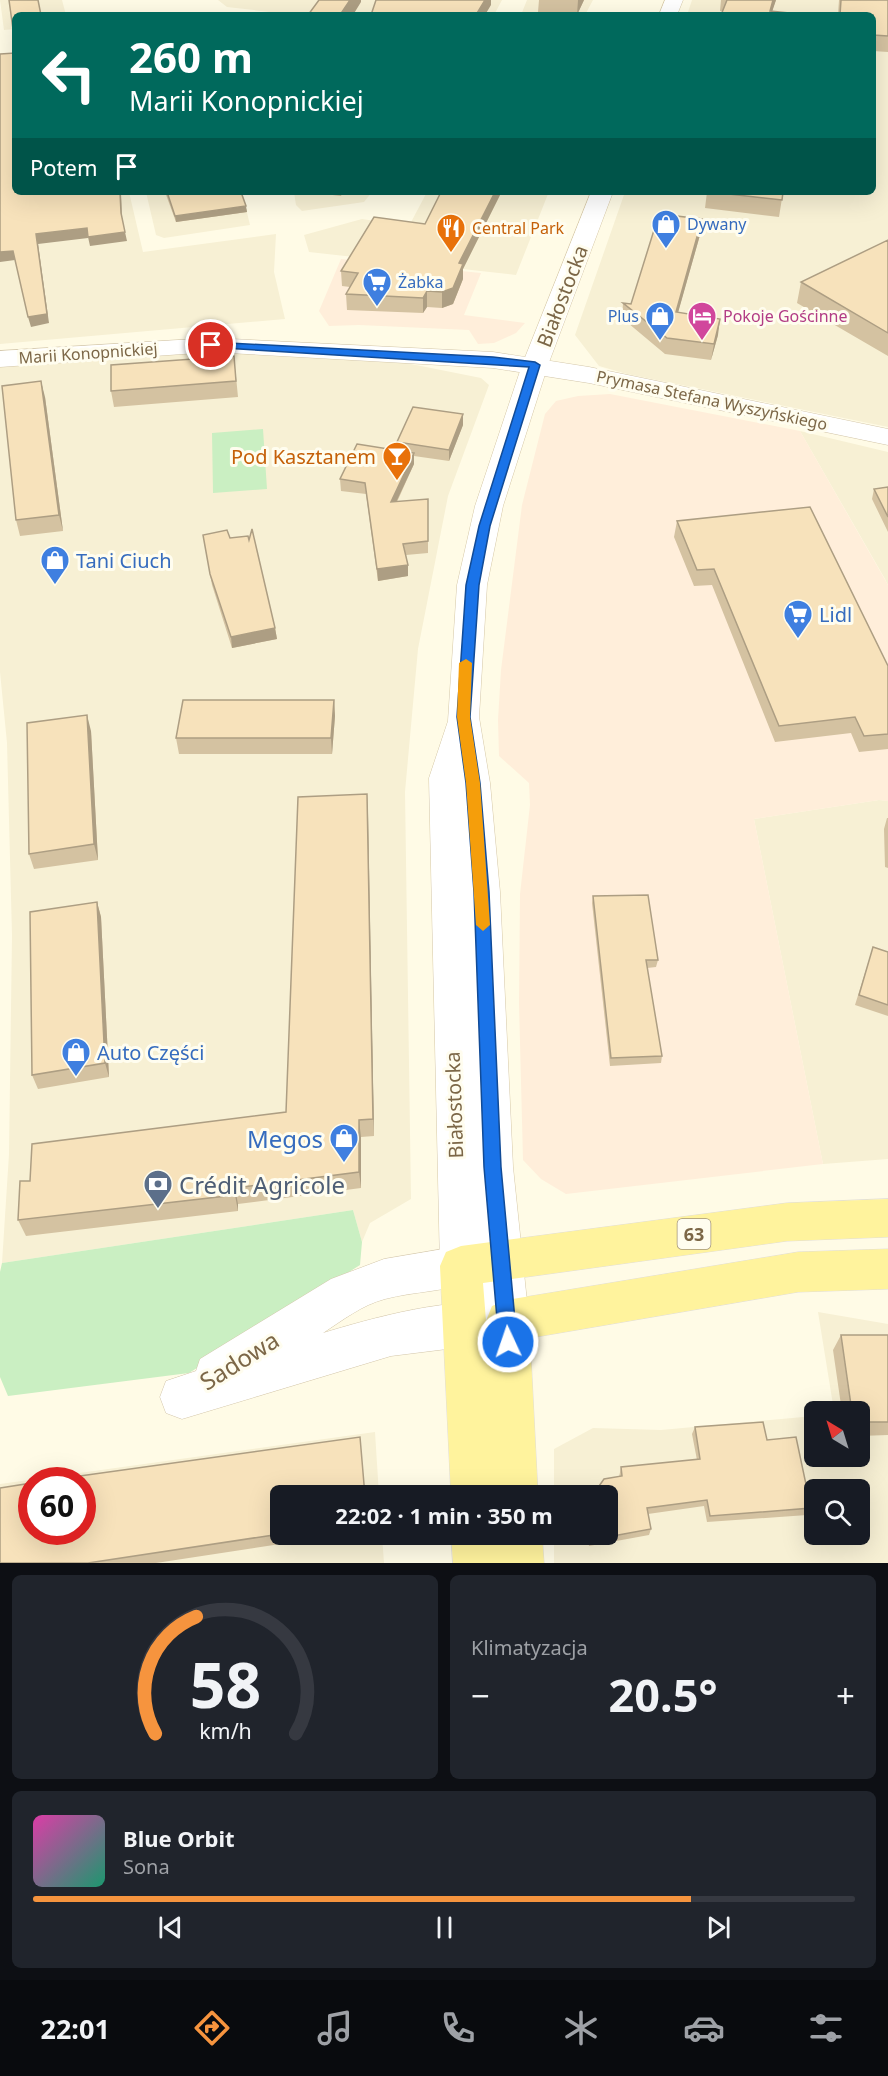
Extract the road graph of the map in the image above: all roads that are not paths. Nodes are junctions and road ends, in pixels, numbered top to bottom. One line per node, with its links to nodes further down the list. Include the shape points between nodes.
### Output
1 (602, 195): 3 (main road, Białostocka)
2 (0, 359): 3 (main road, Marii Konopnickiej, via 211,345)
3 (535, 365): 4 (main road, Prymasa Stefana Wyszyńskiego); 6 (main road, Białostocka, via 489,506 475,574 463,717 482,892 493,1167)
4 (888, 437)
5 (888, 1218): 6 (main road, 63, via 787,1221)
6 (481, 1262): 8 (main road, Białostocka); 9 (main road, Białostocka); 9 (main road, Sadowa, via 384,1279 346,1294 182,1397 391,1334)
7 (888, 1269): 8 (main road, via 798,1272)
8 (507, 1321): 9 (main road); 11 (main road, Białostocka)
9 (463, 1326): 10 (main road, Białostocka)
10 (473, 1485)
11 (514, 1485)
12 (476, 1545): 14 (main road)
13 (519, 1545): 15 (main road)
14 (477, 1563)
15 (520, 1563)

